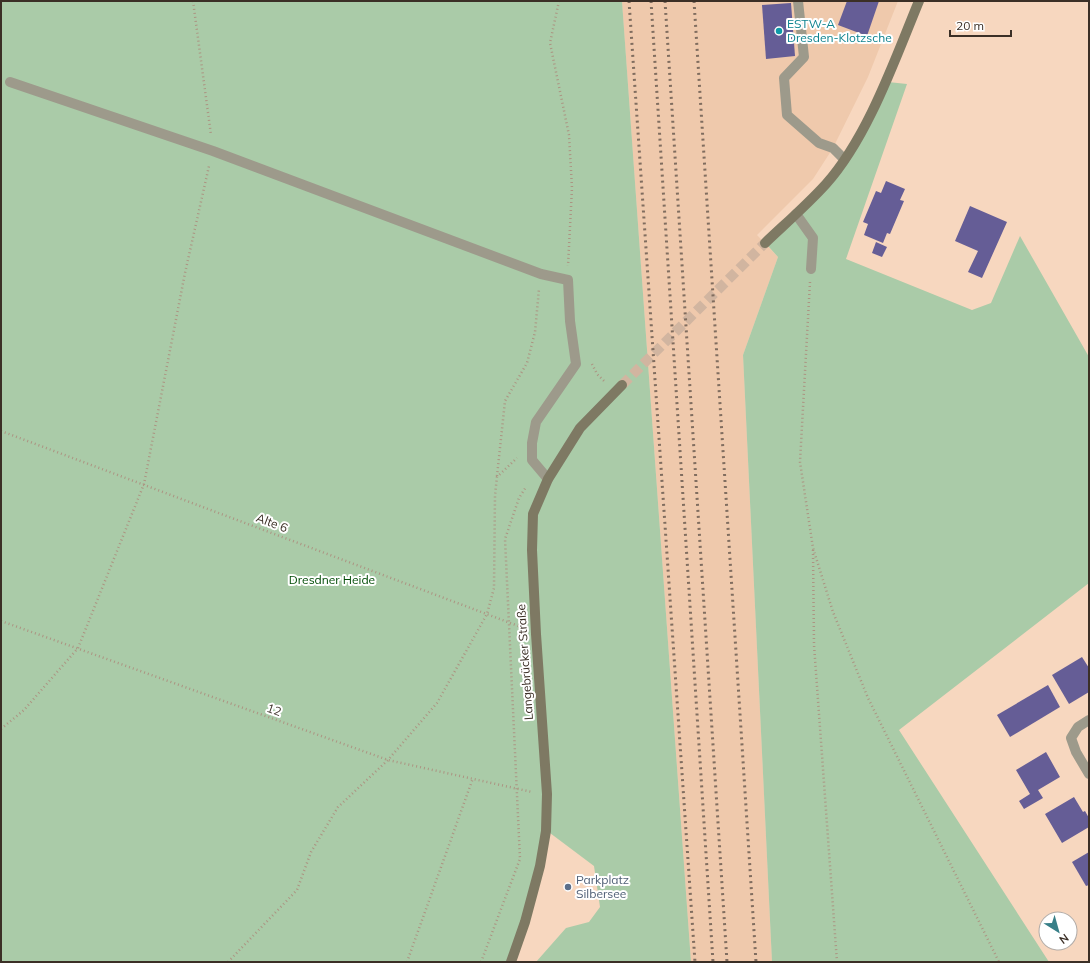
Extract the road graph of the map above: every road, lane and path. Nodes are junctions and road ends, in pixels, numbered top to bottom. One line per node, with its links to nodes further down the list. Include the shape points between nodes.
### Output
1 (193, 1): 6 (path)
2 (559, 1): 12 (path, via 550,44 569,135 572,188)
3 (798, 1): 7 (street, via 804,57 784,78 787,115 819,143 833,148)
4 (919, 1): 7 (main road, via 866,123)
5 (10, 82): 6 (street)
6 (213, 151): 11 (street); 18 (path, via 185,272)
7 (844, 159): 8 (main road, via 826,183)
8 (796, 214): 9 (main road); 10 (street, via 813,238)
9 (765, 243)
10 (810, 269): 19 (path, via 800,462)
11 (541, 274): 12 (street); 16 (path, via 535,332 527,363 505,401)
12 (568, 280): 15 (street, via 576,364 536,422)
13 (622, 385): 17 (main road, Langebrücker Straße, via 580,428)
14 (1, 431): 18 (path, Alte 6)
15 (532, 444): 16 (path); 17 (street, via 532,460)
16 (497, 477): 20 (path, via 494,588)
17 (548, 479): 22 (main road, Langebrücker Straße, via 533,514)
18 (144, 484): 20 (path, Alte 6); 23 (path)
19 (813, 548): 33 (path, via 814,645); 34 (path, via 833,612 868,698)
20 (487, 614): 22 (path, Alte 6); 26 (path, via 436,704)
21 (1, 621): 23 (path, 12)
22 (536, 634): 29 (main road, Langebrücker Straße)
23 (78, 648): 25 (path, via 24,710); 26 (path, 12)
24 (1089, 720): 27 (street, via 1078,727 1071,738)
25 (1, 729)
26 (388, 760): 28 (path, 12); 30 (path, via 338,808 311,852 297,890)
27 (1089, 774)
28 (472, 778): 29 (path, 12, via 517,790); 31 (path)
29 (547, 794): 32 (main road, Langebrücker Straße, via 546,831 540,866 525,922)
30 (228, 962)
31 (407, 962)
32 (510, 962)
33 (837, 962)
34 (999, 962)

